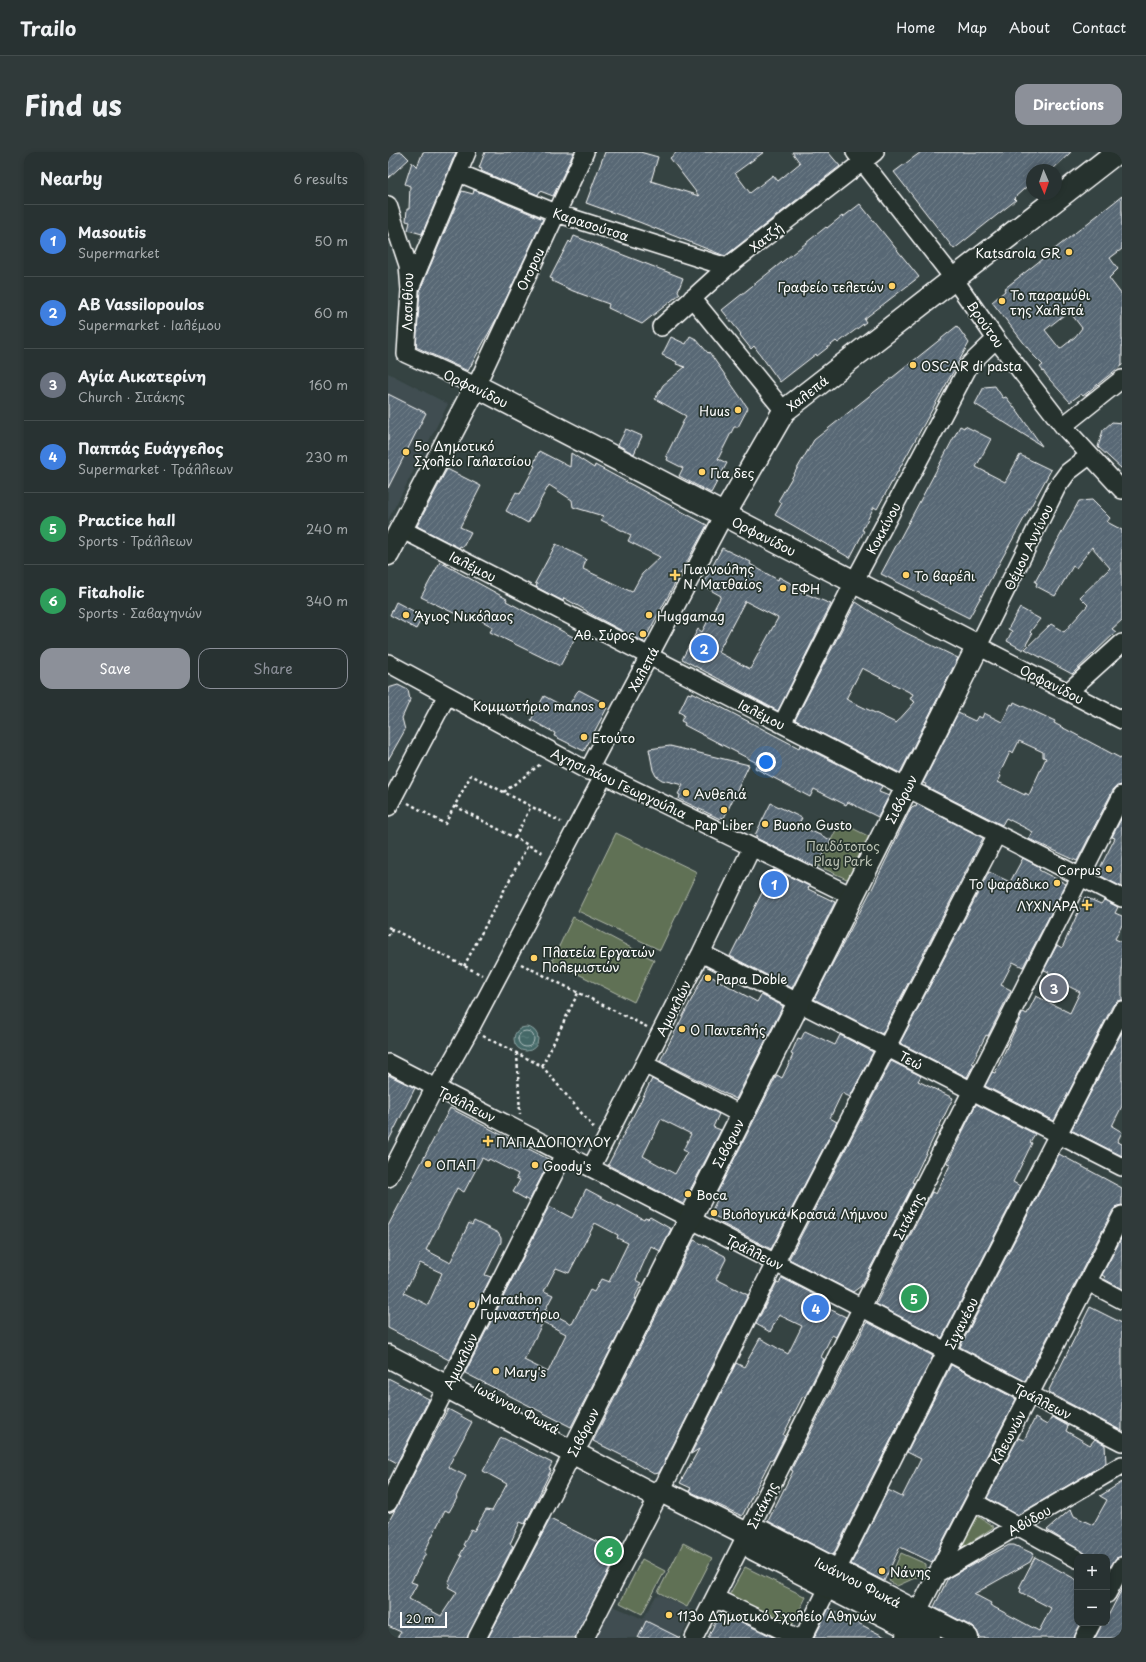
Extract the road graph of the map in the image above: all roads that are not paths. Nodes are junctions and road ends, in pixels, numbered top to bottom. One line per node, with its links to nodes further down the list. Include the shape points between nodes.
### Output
1 (467, 152): 5 (street)
2 (585, 152): 7 (street, Oropou)
3 (1117, 152): 9 (street, Χαλεπά)
4 (864, 155): 8 (street, Χατζή); 9 (street, Βρούτου)
5 (459, 173): 7 (street, Καρασούτσα); 10 (street)
6 (388, 205): 10 (street, Λασιθίου, via 408,265)
7 (556, 213): 8 (street, Καρασούτσα); 16 (street, Oropou)
8 (727, 267): 11 (street, Χατζή)
9 (954, 279): 13 (street, Βρούτου); 17 (street, Χαλεπά)
10 (410, 290): 14 (street, Λασιθίου)
11 (692, 298): 12 (street, Χατζή); 17 (street)
12 (661, 327)
13 (996, 339): 18 (street, Βρούτου); 24 (street, Κοκκίνου, via 970,364)
14 (406, 354): 16 (street, Ορφανίδου)
15 (1122, 379): 18 (street)
16 (476, 386): 21 (street, Ορφανίδου); 22 (street)
17 (784, 411): 21 (street, Χαλεπά)
18 (1064, 426): 19 (street, Βρούτου)
19 (1089, 456): 20 (street, Βρούτου); 26 (street, Θέμου Αννίνου, via 1068,472 1057,486)
20 (1122, 490)
21 (724, 515): 24 (street, Ορφανίδου); 27 (street, Χαλεπά)
22 (401, 530): 23 (street); 27 (street, Ιαλέμου)
23 (388, 554)
24 (854, 582): 26 (street, Ορφανίδου); 32 (street, Κοκκίνου)
25 (1122, 643): 29 (street)
26 (978, 646): 29 (street, Ορφανίδου); 35 (street, Σιβόρων)
27 (650, 657): 32 (street, Ιαλέμου); 33 (street, Χαλεπά)
28 (388, 664): 30 (street, Αγησιλάου Γεωργούλια)
29 (1068, 692): 31 (street, Ορφανίδου)
30 (447, 695): 33 (street, Αγησιλάου Γεωργούλια); 37 (street)
31 (1122, 720)
32 (782, 724): 35 (street, Ιαλέμου)
33 (588, 771): 34 (street, Αγησιλάου Γεωργούλια)
34 (604, 775): 39 (street, Αγησιλάου Γεωργούλια); 49 (street, via 470,1030)
35 (906, 788): 38 (street, Ιαλέμου); 41 (street, Σιβόρων)
36 (1122, 795): 40 (street, Σιτάκης)
37 (390, 798)
38 (997, 834): 40 (street, Ιαλέμου); 46 (street)
39 (752, 847): 41 (street, Αγησιλάου Γεωργούλια); 43 (street, Αμυκλών)
40 (1080, 877): 42 (street, Ιαλέμου); 50 (street, Σιτάκης)
41 (852, 896): 44 (street, Σιβόρων)
42 (1122, 898)
43 (701, 953): 44 (street, Τεώ); 48 (street, Αμυκλών)
44 (798, 1003): 46 (street, Τεώ); 51 (street, Σιβόρων)
45 (1122, 1010): 52 (street, Σιγανέου)
46 (888, 1048): 50 (street, Τεώ); 59 (street)
47 (388, 1063): 49 (street, Τράλλεων)
48 (644, 1064): 51 (street); 55 (street, Αμυκλών)
49 (435, 1087): 53 (street, Τράλλεων); 56 (street)
50 (972, 1090): 52 (street, Τεώ); 62 (street, Σιτάκης)
51 (742, 1115): 58 (street, Σιβόρων)
52 (1058, 1134): 54 (street, Τεώ); 64 (street, Σιγανέου)
53 (564, 1154): 55 (street, Τράλλεων); 66 (street, Αμυκλών)
54 (1122, 1167)
55 (591, 1168): 58 (street, Τράλλεων)
56 (388, 1178)
57 (1122, 1215): 60 (street, Κλεωνών)
58 (690, 1219): 59 (street, Τράλλεων); 69 (street, Σιβόρων)
59 (775, 1263): 62 (street, Τράλλεων); 71 (street)
60 (1088, 1282): 61 (street); 67 (street, Κλεωνών)
61 (1122, 1300)
62 (861, 1307): 64 (street, Τράλλεων); 75 (street, Σιτάκης)
63 (388, 1341): 66 (street, Ιωάννου Φωκά)
64 (947, 1351): 67 (street, Τράλλεων); 78 (street, Σιγανέου)
65 (388, 1356): 66 (street, Ιωάννου Φωκά)
66 (450, 1381): 69 (street, Ιωάννου Φωκά); 73 (street, Αμυκλών)
67 (1030, 1394): 68 (street, Τράλλεων); 72 (street, Κλεωνών)
68 (1122, 1442)
69 (576, 1446): 71 (street, Ιωάννου Φωκά, via 658,1482); 82 (street, Σιβόρων)
70 (1122, 1465): 74 (street, Αβύδου)
71 (661, 1491): 75 (street, Ιωάννου Φωκά); 83 (street)
72 (974, 1502): 74 (street); 77 (street, Κλεωνών)
73 (388, 1503)
74 (1019, 1526): 76 (street); 77 (street, Αβύδου)
75 (747, 1534): 78 (street, Ιωάννου Φωκά, via 754,1548); 79 (street, Σιτάκης)
76 (1074, 1557)
77 (936, 1574): 80 (street, Κλεωνών)
78 (833, 1579): 80 (street, Ιωάννου Φωκά); 86 (street, Σιγανέου)
79 (715, 1598): 84 (street, Σιτάκης); 85 (street)
80 (910, 1626): 87 (street, Ιωάννου Φωκά); 88 (street, Ιωάννου Φωκά)
81 (1090, 1626): 89 (street)
82 (477, 1638)
83 (585, 1638)
84 (694, 1638)
85 (798, 1638)
86 (803, 1638)
87 (928, 1638)
88 (967, 1638)
89 (1084, 1638)

